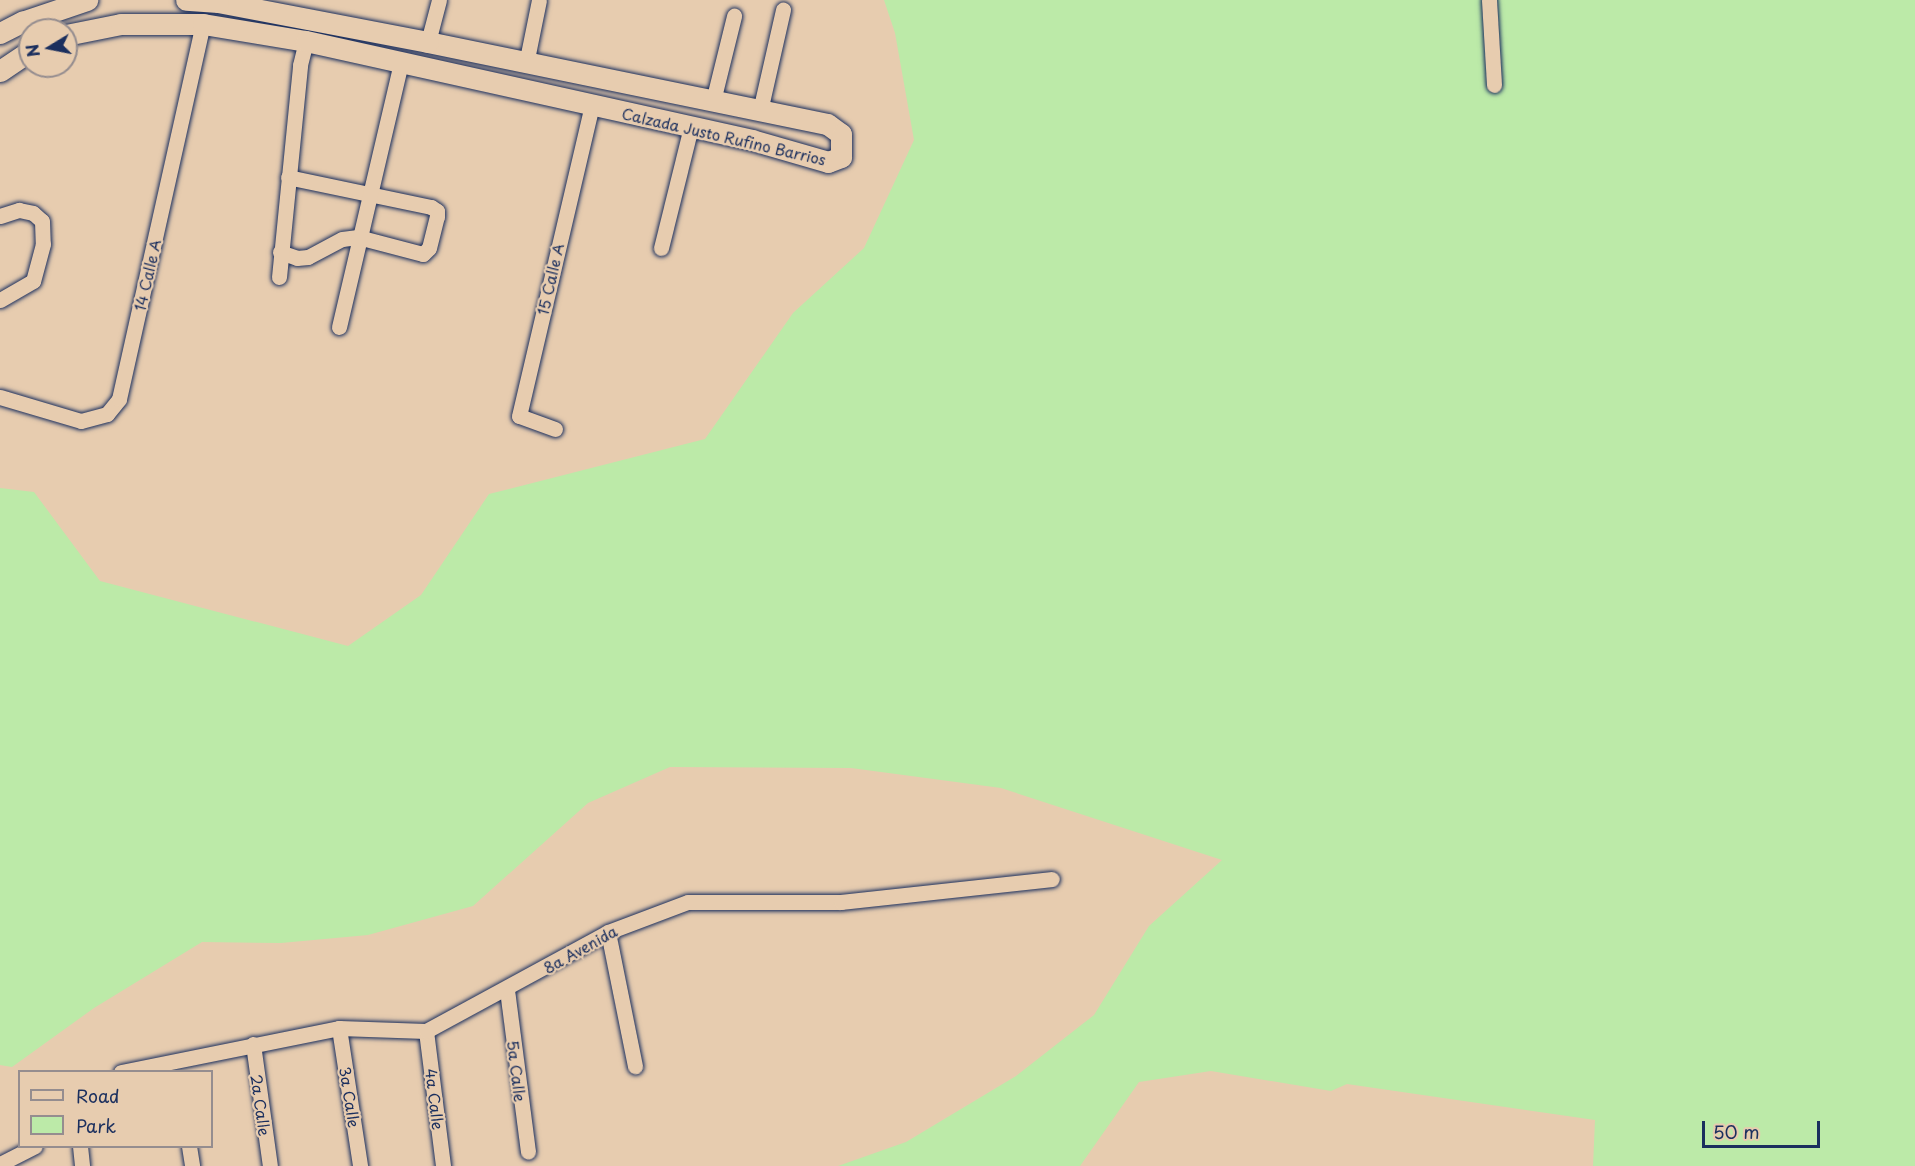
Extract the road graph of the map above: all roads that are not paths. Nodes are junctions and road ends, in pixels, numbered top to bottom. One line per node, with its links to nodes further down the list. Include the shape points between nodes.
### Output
1 (87, 0): 7 (street)
2 (186, 0): 6 (street, Calzada Justo Rufino Barrios)
3 (440, 0): 15 (street)
4 (539, 0): 19 (street)
5 (1489, 0): 21 (street)
6 (226, 2): 11 (street, Calzada Justo Rufino Barrios)
7 (59, 4): 13 (street)
8 (783, 10): 25 (street)
9 (734, 16): 23 (street)
10 (203, 24): 12 (street, Calzada Justo Rufino Barrios, via 121,24); 14 (street, Calzada Justo Rufino Barrios); 37 (street, 14 Calle A, via 119,399 107,414 81,421)
11 (360, 29): 15 (street, Calzada Justo Rufino Barrios); 16 (street)
12 (78, 32)
13 (0, 33)
14 (306, 42): 16 (street, Calzada Justo Rufino Barrios); 28 (street)
15 (428, 42): 19 (street, Calzada Justo Rufino Barrios)
16 (355, 53): 18 (street, Calzada Justo Rufino Barrios)
17 (18, 59): 20 (street)
18 (401, 63): 24 (street, Calzada Justo Rufino Barrios); 29 (street)
19 (526, 64): 22 (street, Calzada Justo Rufino Barrios)
20 (0, 71)
21 (1494, 85)
22 (661, 90): 23 (street, Calzada Justo Rufino Barrios); 26 (street)
23 (713, 101): 25 (street, Calzada Justo Rufino Barrios)
24 (592, 105): 26 (street, Calzada Justo Rufino Barrios); 38 (street, 15 Calle A, via 519,416)
25 (760, 111): 27 (street, Calzada Justo Rufino Barrios, via 836,128 844,144 841,157 828,162)
26 (656, 119): 27 (street, Calzada Justo Rufino Barrios)
27 (691, 127): 32 (street)
28 (288, 177): 29 (street); 33 (street)
29 (369, 192): 31 (street); 31 (street, via 437,211 429,248 414,254)
30 (0, 216): 35 (street, via 19,210 33,213 42,221 43,244 33,281)
31 (358, 237): 33 (street, via 342,238 308,257); 36 (street)
32 (661, 248)
33 (280, 252): 34 (street)
34 (279, 277)
35 (0, 300)
36 (339, 327)
37 (0, 397)
38 (555, 429)
39 (1052, 879): 40 (street, 8a Avenida, via 841,902 688,902)
40 (608, 932): 41 (street, 8a Avenida); 46 (street)
41 (507, 990): 43 (street, 8a Avenida); 51 (street, 5a Calle)
42 (339, 1028): 43 (street, 8a Avenida); 44 (street, 8a Avenida); 56 (street, 3a Calle)
43 (426, 1031): 57 (street, 4a Calle)
44 (253, 1044): 45 (street, 8a Avenida); 55 (street, 2a Calle)
45 (176, 1065): 47 (street, 8a Avenida)
46 (635, 1065)
47 (130, 1070)
48 (32, 1148): 52 (street)
49 (80, 1148): 53 (street)
50 (189, 1148): 54 (street)
51 (528, 1152)
52 (5, 1164)
53 (82, 1166)
54 (192, 1166)
55 (270, 1166)
56 (360, 1166)
57 (443, 1166)

